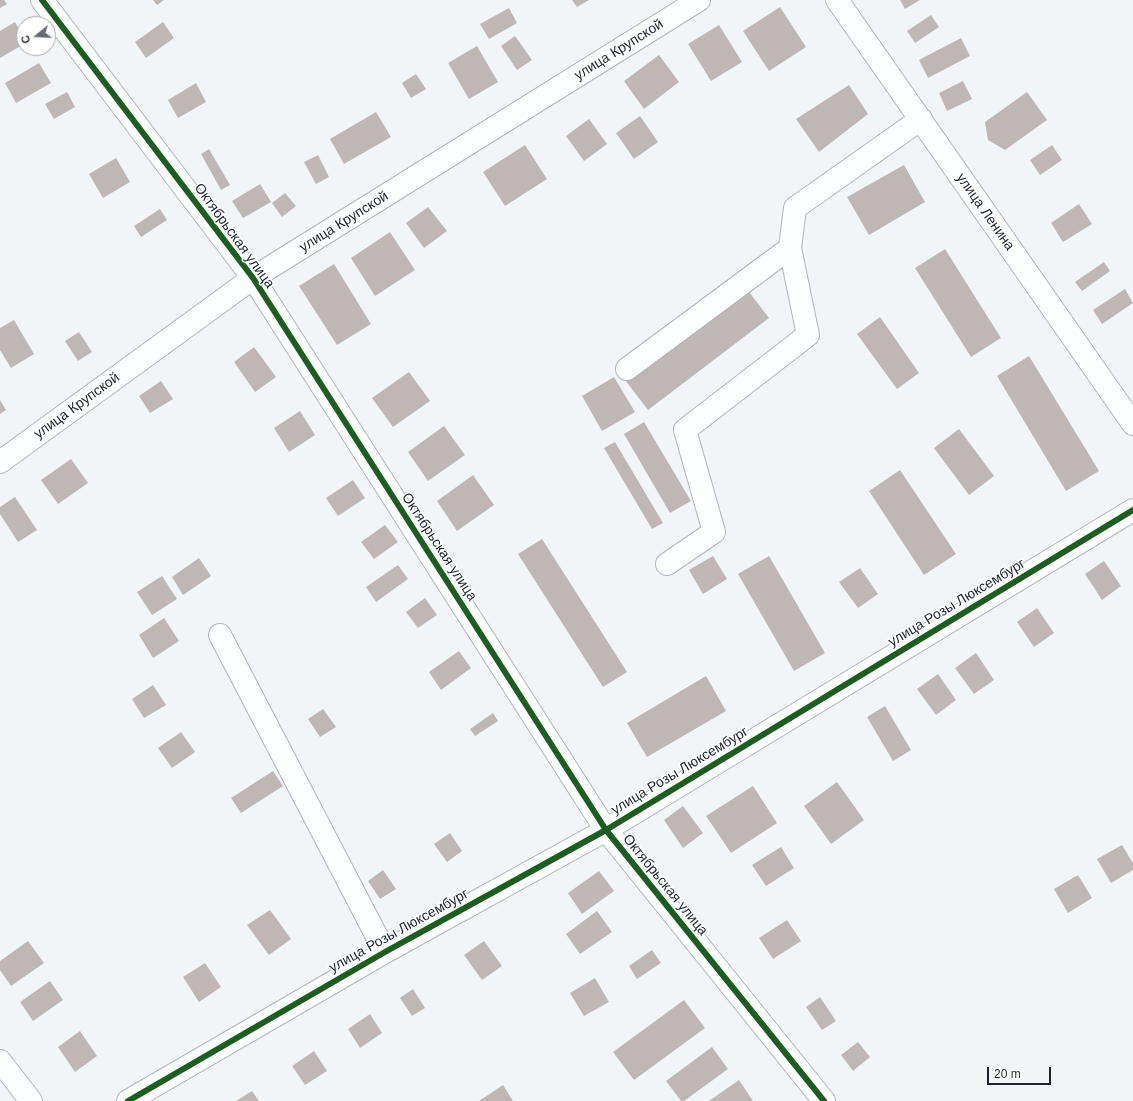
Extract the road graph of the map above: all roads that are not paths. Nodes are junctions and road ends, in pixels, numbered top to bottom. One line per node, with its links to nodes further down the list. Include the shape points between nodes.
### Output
1 (42, 0): 6 (street, Октябрьская улица)
2 (699, 0): 6 (street, улица Крупской)
3 (837, 0): 4 (street, улица Ленина)
4 (920, 119): 5 (street, via 794,208); 8 (street, улица Ленина)
5 (790, 248): 7 (street); 11 (street, via 808,335 685,430 714,532)
6 (253, 278): 9 (street, улица Крупской); 13 (street, Октябрьская улица)
7 (626, 369)
8 (1133, 424)
9 (0, 462)
10 (1133, 510): 13 (street, улица Розы Люксембург)
11 (667, 564)
12 (220, 635): 14 (street, улица Розы Люксембург)
13 (606, 830): 14 (street, улица Розы Люксембург); 18 (street, Октябрьская улица)
14 (385, 952): 17 (street, улица Розы Люксембург)
15 (0, 1061): 16 (street)
16 (31, 1101)
17 (128, 1101)
18 (824, 1101)

